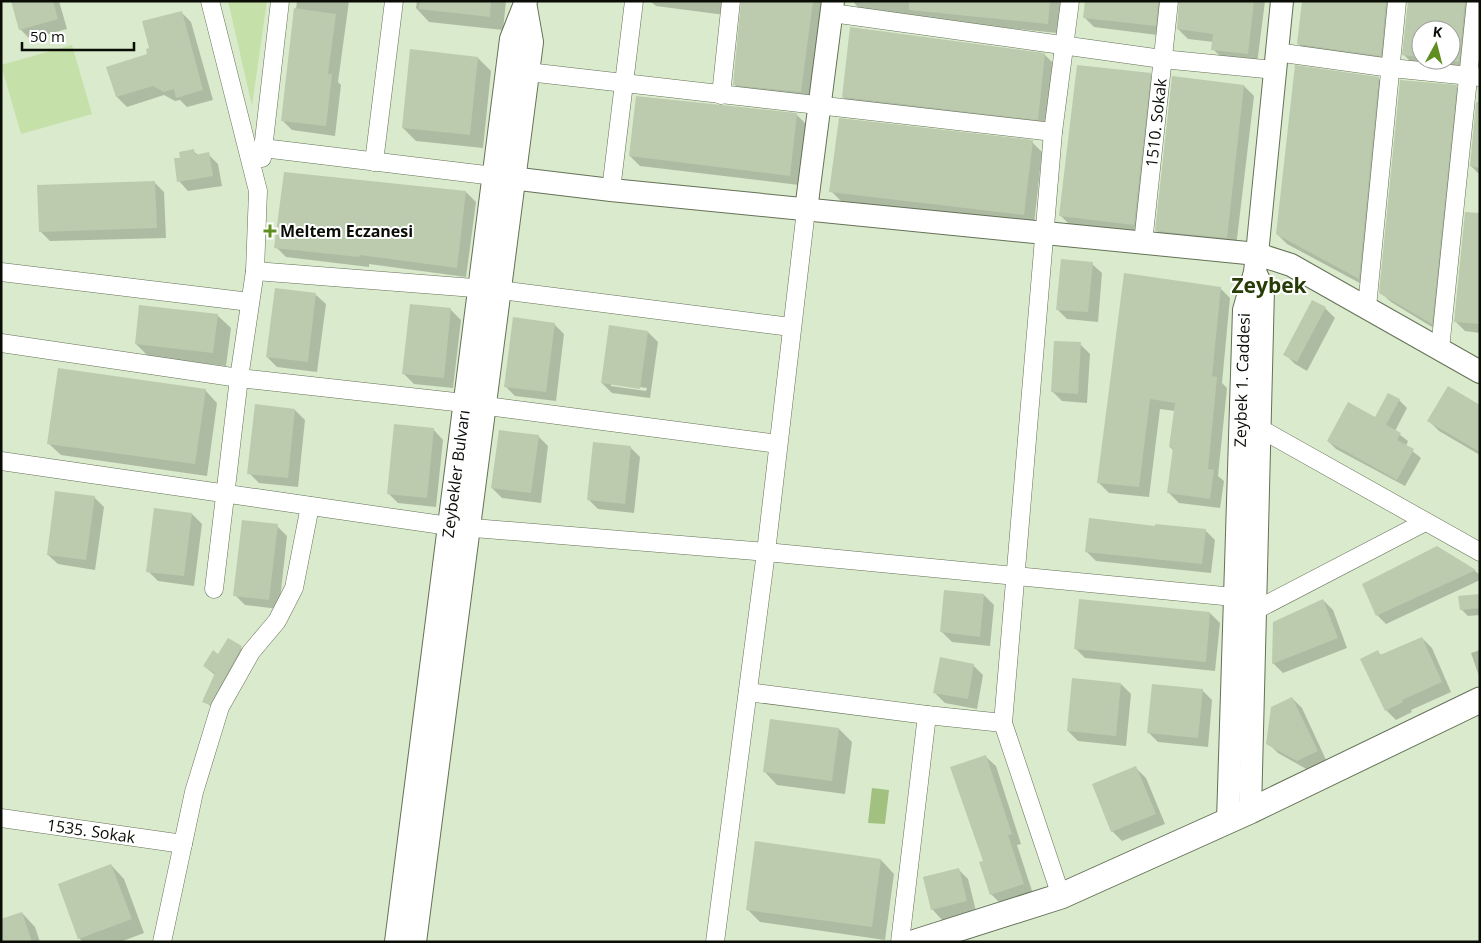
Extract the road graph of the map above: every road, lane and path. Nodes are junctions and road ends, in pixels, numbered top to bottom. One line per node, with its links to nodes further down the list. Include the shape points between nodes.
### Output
1 (210, 1): 27 (street)
2 (280, 1): 23 (street)
3 (394, 1): 24 (street)
4 (634, 1): 19 (street)
5 (731, 1): 20 (street)
6 (1070, 1): 13 (street)
7 (1169, 1): 14 (street, 1510. Sokak)
8 (1282, 1): 15 (street)
9 (1397, 1): 16 (street)
10 (1476, 1): 18 (street)
11 (526, 4): 17 (street, Zeybekler Bulvarı, via 532,42); 25 (street, Zeybekler Bulvarı, via 511,39)
12 (832, 7): 13 (street); 21 (street)
13 (1064, 46): 14 (street); 22 (street)
14 (1162, 59): 15 (street); 30 (street, 1510. Sokak)
15 (1275, 61): 16 (street); 31 (street)
16 (1391, 68): 18 (street); 36 (street)
17 (528, 72): 19 (street); 25 (street, Zeybekler Bulvarı)
18 (1475, 76): 39 (street)
19 (624, 82): 20 (street); 26 (street)
20 (721, 95): 21 (street)
21 (821, 106): 22 (street); 28 (street)
22 (1053, 132): 29 (street)
23 (263, 148): 24 (street); 27 (street)
24 (374, 162): 25 (street)
25 (504, 177): 26 (street); 34 (street, Zeybekler Bulvarı)
26 (611, 190): 28 (street)
27 (258, 191): 32 (street)
28 (806, 210): 29 (street); 37 (street)
29 (1044, 232): 30 (street); 52 (street)
30 (1143, 243): 31 (street)
31 (1256, 263): 36 (street, via 1291,264); 43 (street, Zeybek 1. Caddesi, via 1263,289); 54 (street, Zeybek 1. Caddesi, via 1244,310)
32 (255, 271): 34 (street); 35 (street)
33 (1, 272): 35 (street)
34 (490, 290): 37 (street); 42 (street, Zeybekler Bulvarı)
35 (250, 302): 41 (street)
36 (1367, 307): 39 (street)
37 (791, 327): 44 (street)
38 (1, 343): 41 (street)
39 (1440, 349): 40 (street)
40 (1480, 372)
41 (239, 378): 42 (street); 46 (street)
42 (475, 404): 44 (street); 49 (street, Zeybekler Bulvarı)
43 (1259, 428): 48 (street); 55 (street, Zeybek 1. Caddesi)
44 (778, 444): 50 (street)
45 (1, 461): 46 (street)
46 (224, 494): 47 (street); 53 (street)
47 (310, 506): 49 (street); 63 (street, via 294,588 277,621 251,652 220,708)
48 (1425, 522): 51 (street); 55 (street)
49 (459, 527): 50 (street); 60 (street, Zeybekler Bulvarı)
50 (766, 552): 52 (street); 56 (street)
51 (1480, 552)
52 (1016, 576): 54 (street); 59 (street)
53 (214, 589)
54 (1234, 596): 61 (street, Zeybek 1. Caddesi)
55 (1254, 611): 61 (street, Zeybek 1. Caddesi)
56 (748, 692): 58 (street); 68 (street)
57 (1480, 700): 61 (main road)
58 (927, 715): 59 (street); 69 (street)
59 (1003, 723): 64 (street)
60 (428, 766): 66 (street, Zeybekler Bulvarı); 67 (street, Zeybekler Bulvarı)
61 (1239, 816): 64 (main road)
62 (1, 818): 63 (street, 1535. Sokak)
63 (182, 844): 65 (street)
64 (1061, 896): 70 (main road)
65 (162, 942)
66 (396, 942)
67 (415, 942)
68 (715, 942)
69 (900, 942)
70 (916, 942)

